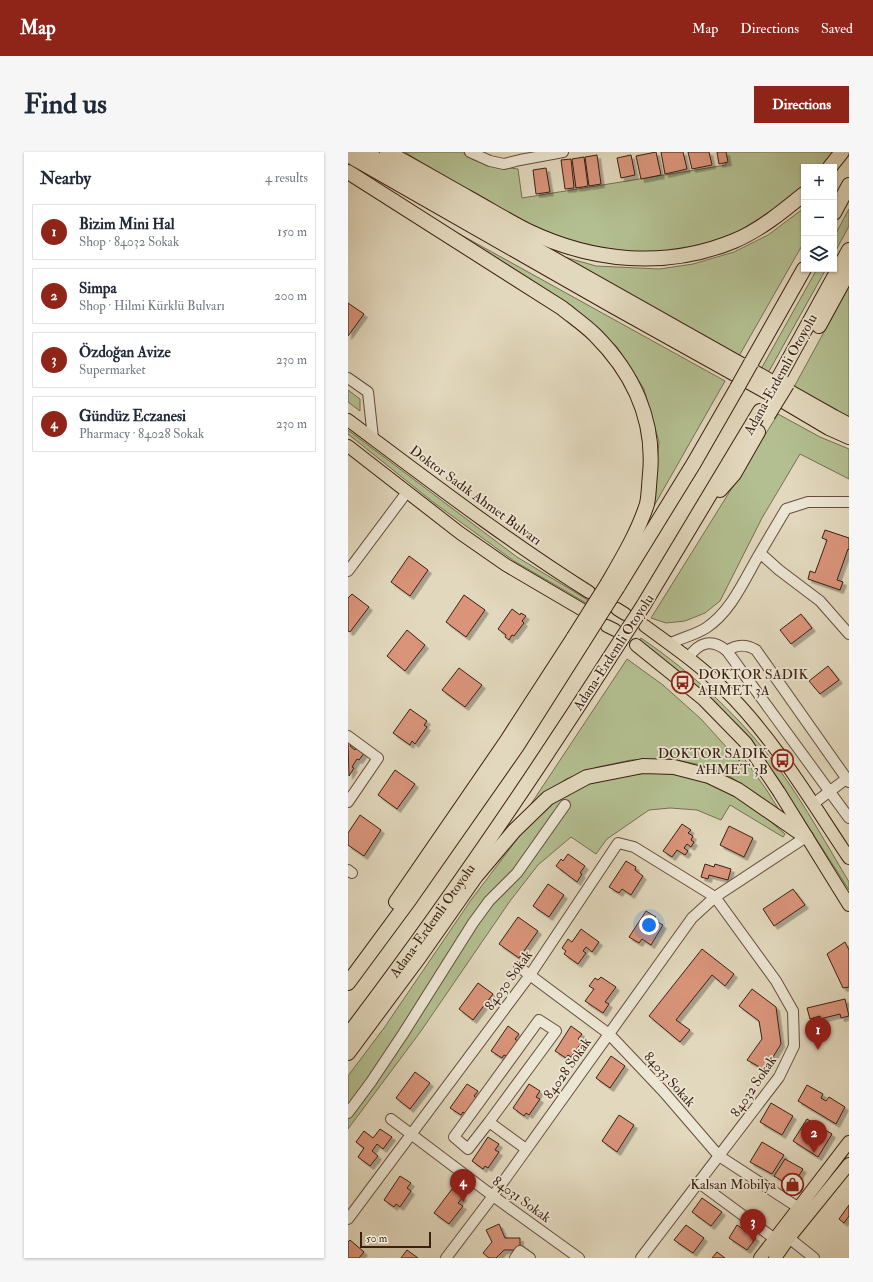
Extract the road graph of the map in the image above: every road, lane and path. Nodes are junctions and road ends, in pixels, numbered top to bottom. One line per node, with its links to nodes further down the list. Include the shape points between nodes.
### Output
1 (364, 152): 19 (highway)
2 (387, 152): 11 (highway, via 528,231 574,248 621,257 678,257 735,241 770,221)
3 (470, 152): 7 (street, via 504,164)
4 (563, 152): 7 (street)
5 (842, 152): 8 (highway)
6 (348, 155): 20 (highway, via 610,306 828,428)
7 (519, 156)
8 (832, 164)
9 (348, 172): 27 (highway, via 562,308 594,334 619,363 639,398 648,425 651,457 647,502)
10 (849, 185): 12 (highway)
11 (801, 196)
12 (837, 207)
13 (849, 250): 17 (highway, Adana-Erdemli Otoyolu)
14 (849, 271): 17 (highway)
15 (802, 272): 27 (highway, Adana-Erdemli Otoyolu, bridge, via 694,463)
16 (348, 378): 21 (street, via 368,392)
17 (783, 382): 55 (highway, Adana-Erdemli Otoyolu, bridge, via 764,413 734,474 699,514 551,748 474,861)
18 (348, 420): 21 (main road, Doktor Sadık Ahmet Bulvarı)
19 (849, 425)
20 (849, 437)
21 (373, 438): 28 (main road, Doktor Sadık Ahmet Bulvarı, via 523,548)
22 (348, 446): 23 (main road)
23 (407, 492): 26 (street); 29 (main road, via 506,565)
24 (849, 502): 25 (street, via 808,502 786,509)
25 (760, 553): 31 (street, via 726,609); 32 (street, via 820,601)
26 (348, 570)
27 (612, 585): 33 (highway, Adana-Erdemli Otoyolu, bridge)
28 (589, 592)
29 (581, 609)
30 (645, 626): 34 (main road)
31 (707, 628): 34 (street); 35 (street)
32 (849, 634)
33 (578, 639): 51 (highway); 53 (highway, Adana-Erdemli Otoyolu, via 512,753 415,893)
34 (670, 644): 38 (main road)
35 (713, 644): 37 (street); 38 (street, via 697,647)
36 (636, 645): 46 (main road, via 703,699 746,743)
37 (727, 651): 40 (street, via 741,645 756,650); 41 (street)
38 (688, 658): 43 (main road, via 724,689 759,728)
39 (348, 736): 42 (street, via 378,758)
40 (848, 781): 41 (street)
41 (829, 792): 43 (street); 45 (street)
42 (348, 802)
43 (813, 804): 47 (main road)
44 (565, 805): 57 (street, via 518,873 489,902 473,923 395,1046)
45 (849, 818)
46 (806, 837): 48 (street, 84028 Sokak); 49 (main road); 56 (highway, via 738,790 709,776 674,767 643,766 587,777 548,798 514,831 476,876)
47 (849, 858)
48 (715, 897): 52 (street, 84030 Sokak, via 634,847 618,843); 54 (street, 84028 Sokak, via 692,918); 63 (street, 84032 Sokak, via 776,981 793,1011 794,1046 779,1077)
49 (849, 905)
50 (520, 967): 52 (street, 84033 Sokak)
51 (348, 968)
52 (530, 975): 54 (street, 84033 Sokak); 60 (street, 84030 Sokak)
53 (348, 983)
54 (608, 1034): 62 (street, 84028 Sokak); 63 (street, 84033 Sokak, via 663,1091)
55 (348, 1035)
56 (348, 1053)
57 (348, 1113)
58 (391, 1119): 60 (street, 84031 Sokak)
59 (490, 1122): 59 (street, via 468,1149 454,1137 539,1020 556,1032); 62 (street)
60 (412, 1134): 66 (street, 84031 Sokak); 68 (street, 84030 Sokak)
61 (849, 1142): 67 (main road)
62 (526, 1149): 66 (street, 84028 Sokak)
63 (719, 1156): 65 (street, 84032 Sokak); 67 (street, 84033 Sokak)
64 (849, 1164): 69 (main road)
65 (699, 1183): 70 (street); 75 (street, 84032 Sokak)
66 (493, 1196): 71 (street, 84028 Sokak); 74 (street, 84031 Sokak)
67 (800, 1208): 70 (main road)
68 (348, 1219)
69 (789, 1238): 77 (main road); 78 (street)
70 (775, 1239): 76 (main road)
71 (446, 1258)
72 (515, 1258): 73 (street, via 520,1251)
73 (530, 1258)
74 (579, 1258)
75 (641, 1258)
76 (760, 1258)
77 (775, 1258)
78 (814, 1258)

